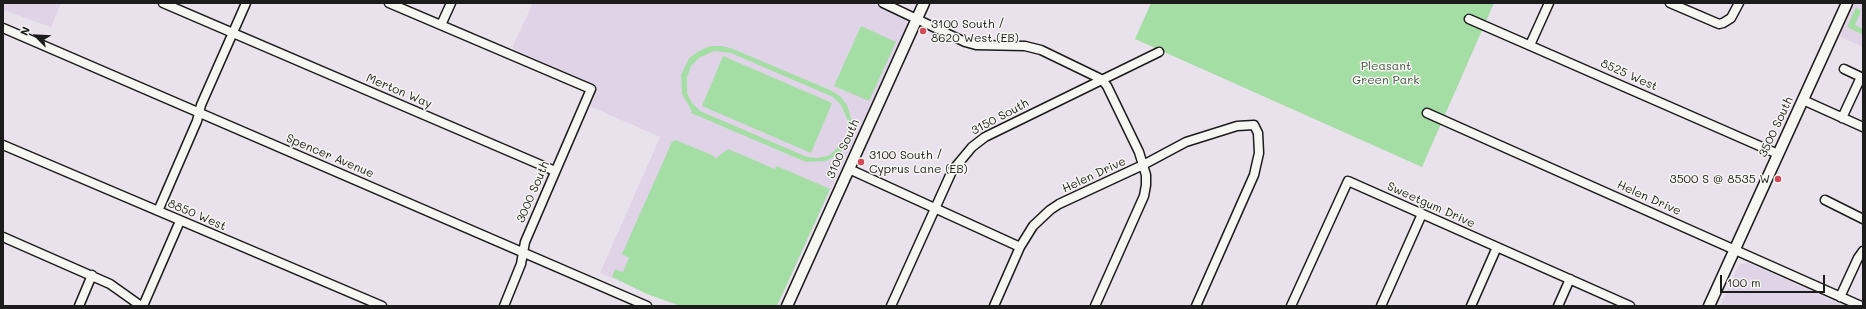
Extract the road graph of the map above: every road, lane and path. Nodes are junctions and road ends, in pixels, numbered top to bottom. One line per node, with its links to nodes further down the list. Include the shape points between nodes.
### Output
1 (163, 3): 15 (street, Merton Way)
2 (246, 3): 15 (street)
3 (389, 3): 13 (street)
4 (451, 3): 13 (street)
5 (883, 3): 11 (street)
6 (924, 3): 11 (street, 3100 South)
7 (1549, 3): 16 (street)
8 (1670, 3): 9 (street, via 1723,24 1734,14)
9 (1739, 3)
10 (1847, 3): 21 (street, 3500 South)
11 (917, 18): 20 (street, via 965,42 1032,47); 29 (street, 3100 South)
12 (1469, 18): 16 (street, 8525 West)
13 (441, 25): 30 (street, 3000 South, via 590,89)
14 (3, 28): 22 (street, Spencer Avenue)
15 (233, 32): 22 (street); 30 (street, Merton Way)
16 (1530, 45): 27 (street, 8525 West)
17 (1159, 52): 20 (street, 3150 South)
18 (1844, 69): 19 (street)
19 (1862, 77): 24 (street)
20 (1100, 79): 28 (street, via 1113,97); 32 (street, 3150 South, via 985,137 972,147 952,171)
21 (1803, 100): 24 (street); 27 (street, 3500 South)
22 (199, 113): 33 (street); 42 (street, Spencer Avenue)
23 (1427, 113): 40 (street, Helen Drive)
24 (1842, 118): 25 (street)
25 (1863, 127)
26 (3, 145): 33 (street, 8850 West)
27 (1778, 154): 40 (street, 3500 South)
28 (1143, 165): 38 (street, Helen Drive, via 1059,204 1033,226); 54 (street, via 1146,186 1144,196); 55 (street, Helen Drive, via 1204,135 1237,126 1254,125 1258,133 1259,153 1254,175)
29 (848, 169): 32 (street); 51 (street, 3100 South)
30 (555, 171): 42 (street, 3000 South)
31 (1825, 200): 35 (street)
32 (935, 208): 38 (street); 52 (street, 3150 South)
33 (158, 211): 36 (street, 8850 West)
34 (1422, 214): 39 (street, Sweetgum Drive); 56 (street, Sweetgum Drive, via 1348,181); 57 (street)
35 (1863, 219)
36 (180, 220): 47 (street); 48 (street, 8850 West)
37 (3, 237): 43 (street)
38 (1020, 247): 53 (street, Helen Drive)
39 (1497, 247): 44 (street, Sweetgum Drive); 58 (street)
40 (1735, 250): 45 (street, Helen Drive); 61 (street, 3500 South)
41 (1863, 251): 45 (street)
42 (523, 252): 49 (street, 3000 South, via 521,264); 50 (street, Spencer Avenue)
43 (92, 275): 46 (street); 47 (street)
44 (1570, 279): 59 (street); 60 (street, Sweetgum Drive)
45 (1840, 297): 62 (street, Helen Drive)
46 (79, 306)
47 (142, 306)
48 (382, 306)
49 (504, 306)
50 (647, 306)
51 (787, 306)
52 (891, 306)
53 (994, 306)
54 (1095, 306)
55 (1196, 306)
56 (1291, 306)
57 (1381, 306)
58 (1471, 306)
59 (1558, 306)
60 (1630, 306)
61 (1709, 306)
62 (1861, 306)

